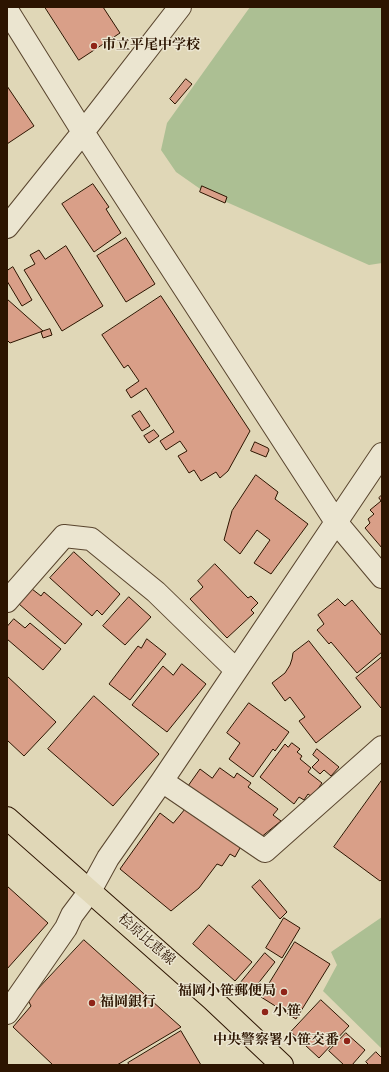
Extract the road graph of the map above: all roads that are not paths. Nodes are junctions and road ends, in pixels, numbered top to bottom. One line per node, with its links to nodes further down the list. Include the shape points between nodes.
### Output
1 (180, 7): 3 (street)
2 (7, 10): 3 (street)
3 (83, 132): 4 (street); 6 (street)
4 (7, 228)
5 (382, 454): 6 (street)
6 (336, 522): 7 (street); 9 (street)
7 (382, 577)
8 (7, 601): 9 (street, via 64,536 91,539 156,592)
9 (236, 670): 11 (street)
10 (382, 747): 11 (street, via 266,851)
11 (162, 781): 13 (street, via 108,858)
12 (7, 818): 13 (main road, 桧原比恵線)
13 (90, 891): 14 (street); 15 (main road, 桧原比恵線, via 212,998)
14 (7, 1013)
15 (282, 1065)

